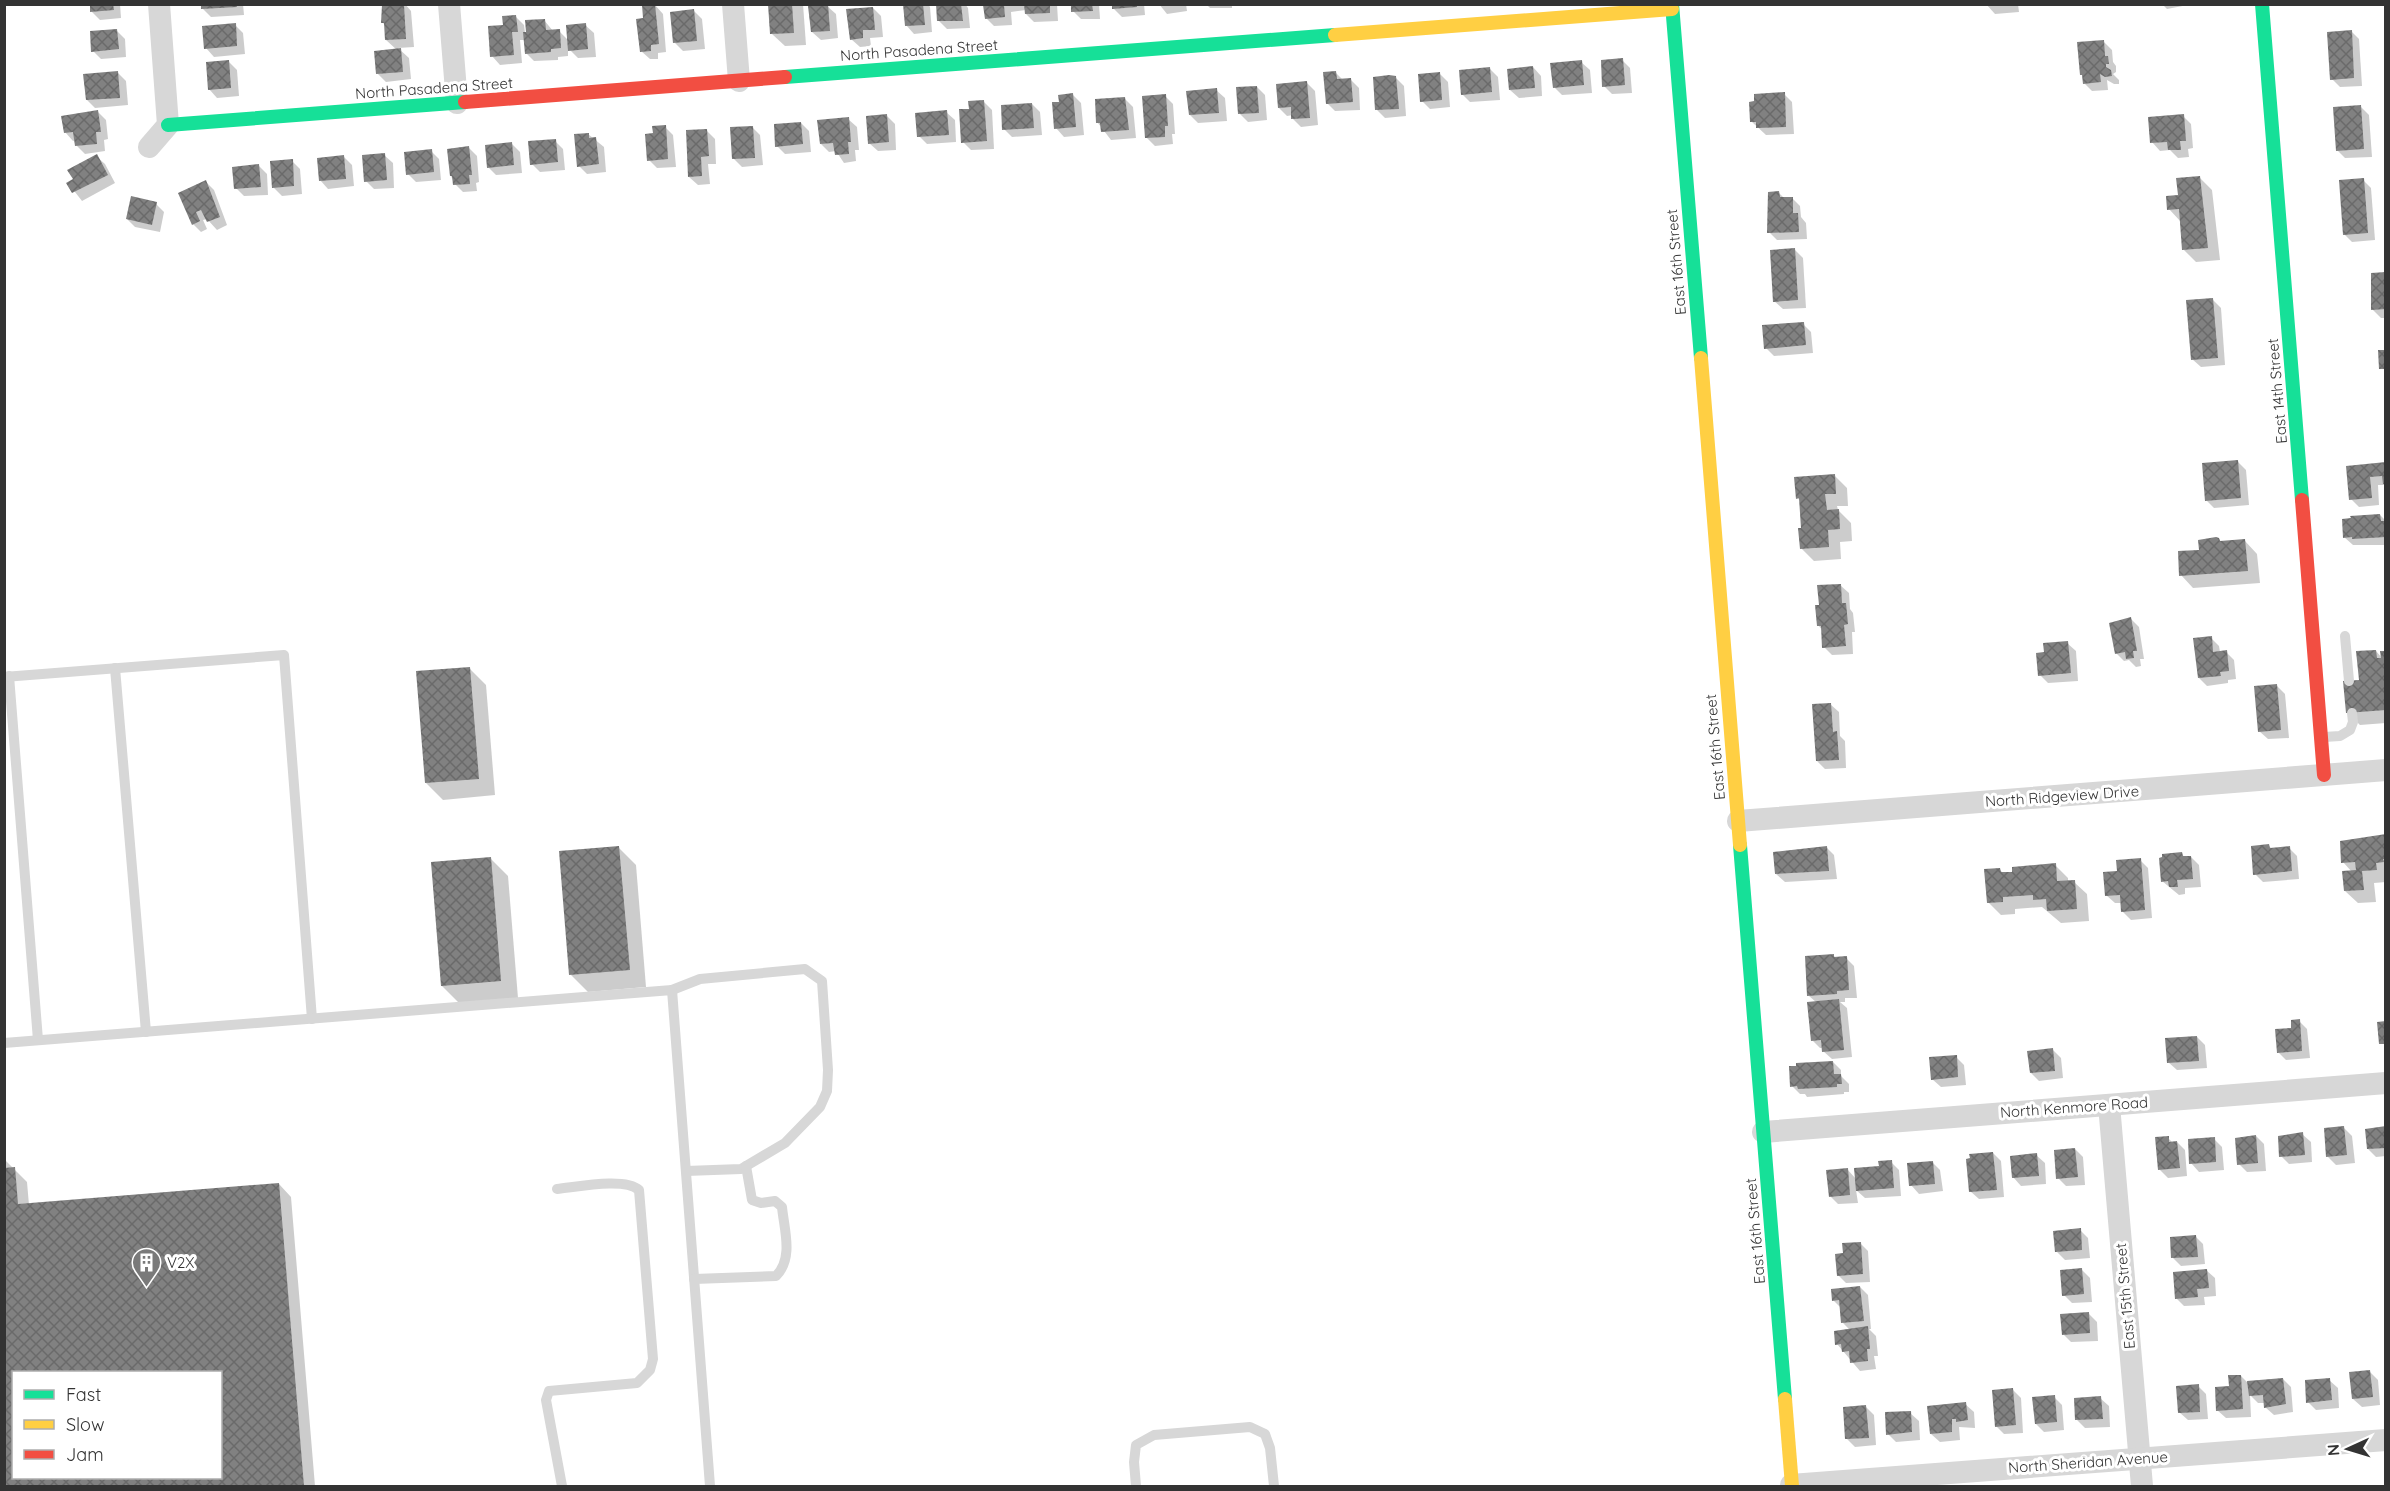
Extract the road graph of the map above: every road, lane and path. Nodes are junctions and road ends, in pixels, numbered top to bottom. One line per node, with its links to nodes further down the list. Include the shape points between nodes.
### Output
1 (159, 4): 8 (street)
2 (449, 4): 7 (street)
3 (733, 4): 6 (street)
4 (2262, 4): 15 (street, East 14th Street)
5 (1672, 7): 6 (street, North Pasadena Street); 18 (street, East 16th Street)
6 (739, 81): 7 (street, North Pasadena Street)
7 (457, 103): 8 (street, North Pasadena Street)
8 (168, 125): 9 (street)
9 (149, 147)
10 (2345, 636): 13 (lane)
11 (115, 668): 12 (lane); 20 (lane, via 284,655); 21 (lane)
12 (7, 676): 22 (lane)
13 (2349, 681)
14 (2352, 713): 15 (lane, via 2350,730 2340,736)
15 (2321, 738): 17 (street, East 14th Street)
16 (2385, 770): 17 (street, North Ridgeview Drive)
17 (2324, 775): 18 (street, North Ridgeview Drive)
18 (1738, 821): 26 (street, East 16th Street)
19 (672, 990): 20 (lane); 27 (lane, via 700,980 806,969 822,981 827,1091 820,1107 785,1143); 28 (lane)
20 (312, 1019): 21 (lane)
21 (146, 1032): 22 (lane)
22 (38, 1040): 23 (lane)
23 (4, 1043)
24 (2385, 1083): 25 (street, North Kenmore Road)
25 (2109, 1105): 26 (street, North Kenmore Road); 32 (street, East 15th Street)
26 (1764, 1132): 37 (street, East 16th Street)
27 (746, 1166): 28 (lane); 30 (lane, via 752,1200 775,1201 782,1207 787,1259 784,1268 776,1276)
28 (686, 1170): 30 (lane)
29 (557, 1189): 33 (lane, via 621,1183 633,1184 639,1190 653,1359 650,1370 637,1383 549,1391 546,1400)
30 (694, 1279): 34 (lane)
31 (2385, 1440): 32 (street, North Sheridan Avenue)
32 (2139, 1458): 37 (street, North Sheridan Avenue); 38 (street, East 15th Street)
33 (562, 1486)
34 (710, 1486)
35 (1136, 1486): 36 (lane, via 1136,1444 1154,1435 1250,1427 1265,1434)
36 (1274, 1486)
37 (1791, 1486)
38 (2142, 1486)

